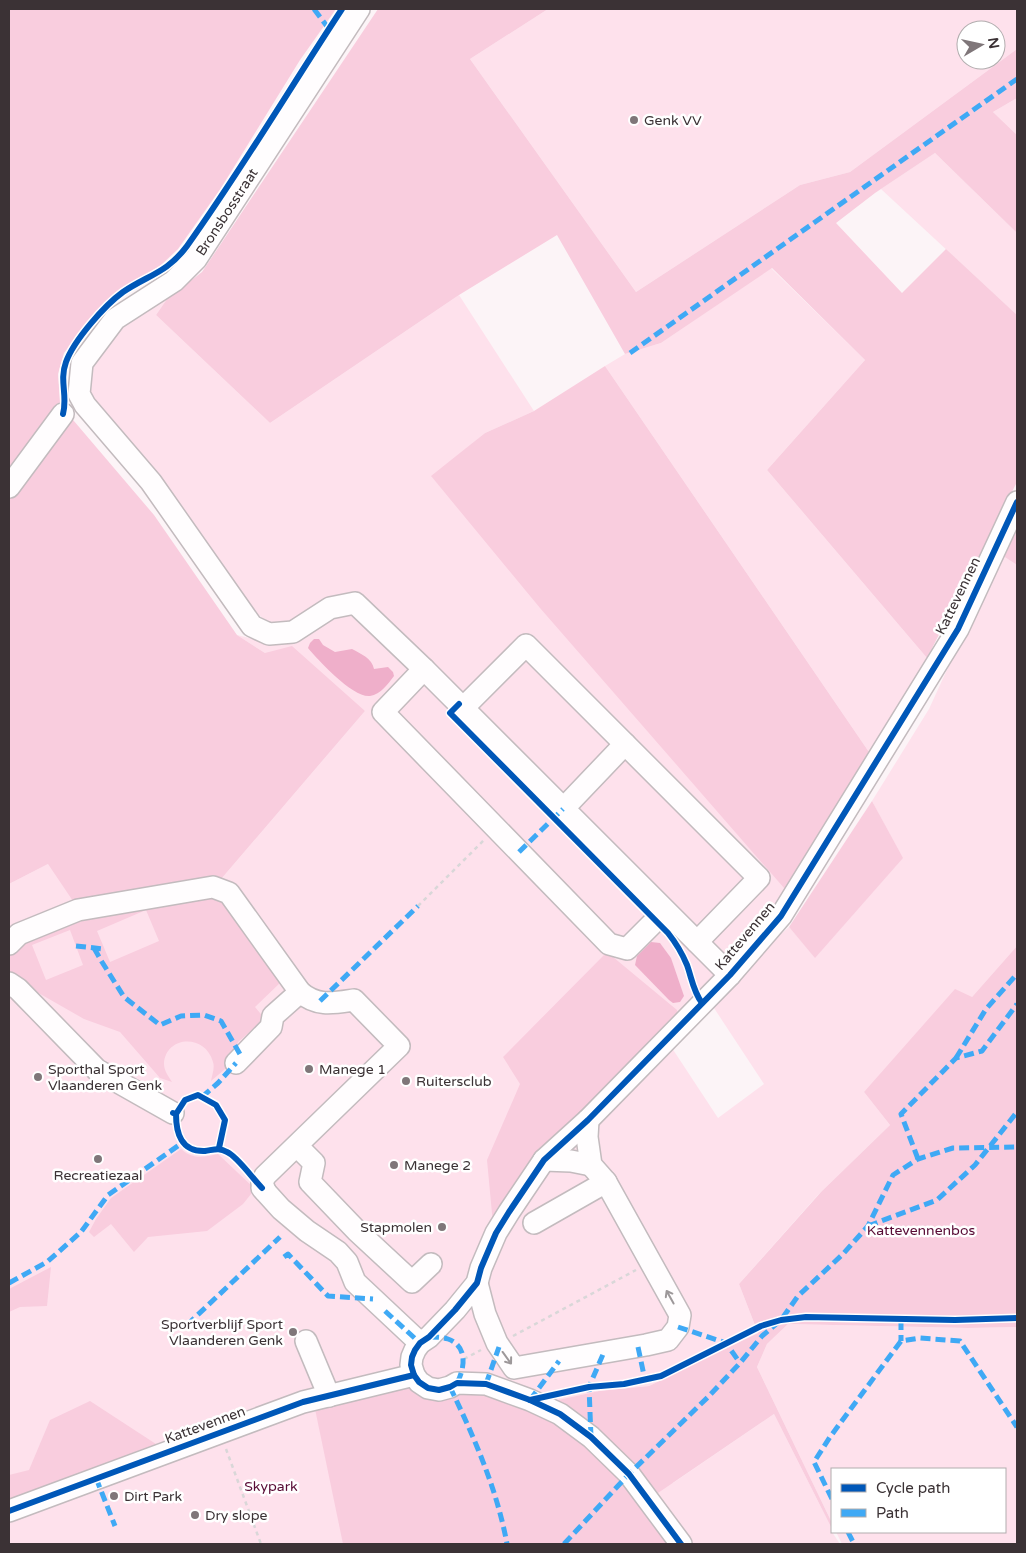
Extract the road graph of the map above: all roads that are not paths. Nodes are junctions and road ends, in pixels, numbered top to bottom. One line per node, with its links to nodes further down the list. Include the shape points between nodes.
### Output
1 (359, 9): 5 (street, Bronsbosstraat, via 196,259 174,281 115,319 82,363 79,394 151,482 252,626 268,634 293,632 330,608 355,603)
2 (63, 414): 3 (street)
3 (9, 487)
4 (1017, 502): 12 (street, Kattevennen, via 958,629 781,916)
5 (424, 669): 6 (street); 9 (street, via 383,712 609,944 627,949)
6 (463, 708): 7 (street, via 526,645); 8 (street)
7 (625, 744): 8 (street); 10 (street, via 760,878)
8 (563, 809): 9 (street)
9 (665, 911): 10 (street)
10 (697, 942): 12 (street)
11 (9, 944): 14 (street, via 19,934 78,910 214,887 229,893)
12 (730, 975): 17 (street, Kattevennen)
13 (9, 983): 16 (street, via 18,988 97,1070)
14 (300, 992): 15 (street, via 273,1016 271,1027); 18 (street, via 308,998 330,1004 354,1000 399,1046)
15 (236, 1062)
16 (172, 1113)
17 (588, 1120): 19 (street, Kattevennen); 20 (street)
18 (297, 1146): 23 (street, via 314,1163 310,1182); 24 (street, via 265,1176 263,1189 307,1231)
19 (544, 1160): 20 (street); 26 (street, Kattevennen, via 496,1233)
20 (591, 1165): 21 (street)
21 (606, 1182): 22 (street); 26 (street, one-way to 21, via 497,1343 514,1368 668,1340 678,1327 680,1315)
22 (534, 1224)
23 (357, 1231): 24 (street); 25 (street, via 412,1282)
24 (338, 1252): 27 (street, via 347,1262 355,1282 385,1311)
25 (431, 1264)
26 (477, 1283): 27 (street, Kattevennen)
27 (424, 1340): 29 (street, via 412,1357)
28 (306, 1341): 30 (street)
29 (414, 1375): 30 (street, Kattevennen); 32 (street, via 428,1388 439,1390 457,1383 486,1384 560,1414 591,1437 629,1474)
30 (329, 1396): 31 (street, Kattevennen, via 303,1402)
31 (9, 1510)
32 (681, 1544)

